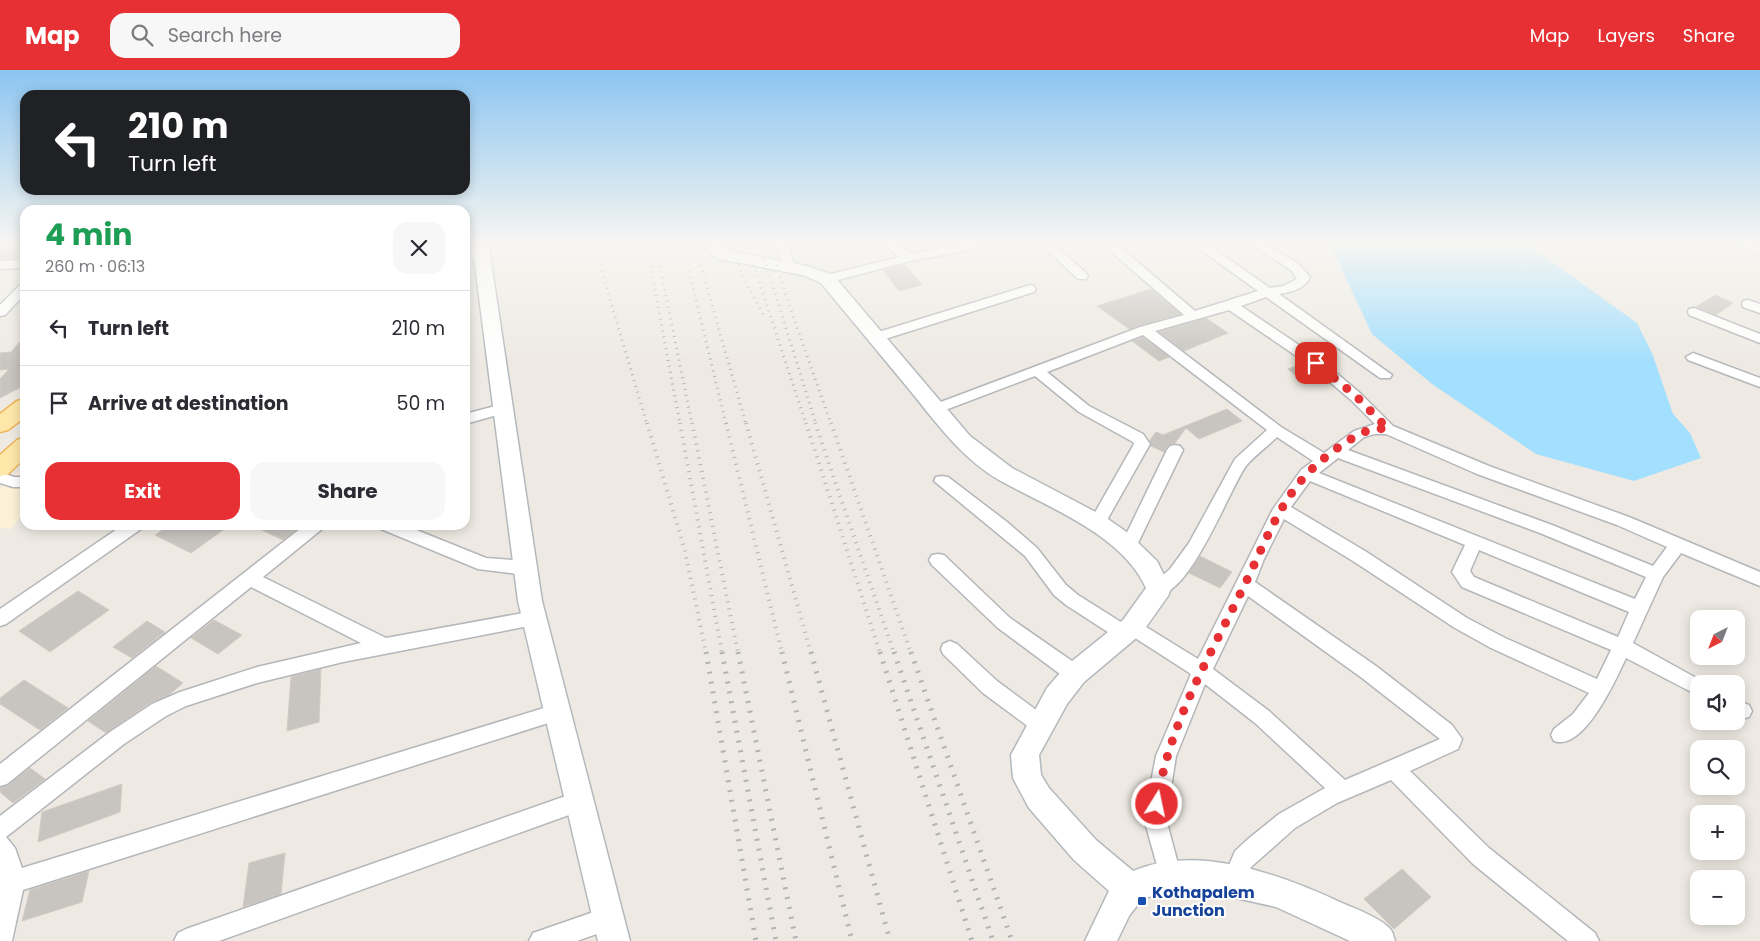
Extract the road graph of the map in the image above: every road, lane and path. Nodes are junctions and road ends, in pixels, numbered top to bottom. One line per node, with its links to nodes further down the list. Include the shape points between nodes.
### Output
1 (481, 283): 20 (main road)
2 (830, 283): 14 (main road)
3 (1154, 283): 12 (street)
4 (1252, 283): 8 (street)
5 (1299, 283): 8 (street)
6 (1030, 289): 14 (street)
7 (20, 292): 10 (street)
8 (1266, 293): 9 (street); 18 (street)
9 (1232, 305): 12 (street); 25 (street, via 1316,363 1356,396)
10 (0, 312)
11 (1694, 312): 15 (street)
12 (1192, 315): 13 (street)
13 (1145, 330): 17 (street); 26 (street)
14 (877, 337): 22 (main road)
15 (1760, 339)
16 (1693, 357): 19 (street)
17 (1037, 371): 22 (street); 38 (street, via 1084,409 1138,438 1142,444)
18 (1385, 375)
19 (1760, 383)
20 (503, 409): 23 (street); 46 (main road)
21 (20, 410): 24 (main road)
22 (935, 410): 38 (main road, via 986,461)
23 (470, 418)
24 (0, 425)
25 (1388, 429): 31 (street, via 1359,434); 44 (street)
26 (1276, 430): 31 (street); 51 (street, via 1240,462 1195,547 1176,574)
27 (20, 433): 30 (main road)
28 (20, 450): 32 (main road)
29 (1176, 450): 43 (street)
30 (0, 451)
31 (1329, 455): 33 (street); 47 (street, via 1546,529)
32 (0, 468)
33 (1307, 474): 37 (street); 42 (street)
34 (0, 477): 36 (street)
35 (942, 480): 55 (street, via 1031,552 1060,590 1072,600)
36 (20, 482)
37 (1281, 509): 50 (street); 62 (street, via 1460,623)
38 (1097, 524): 43 (main road)
39 (128, 530): 54 (street)
40 (310, 530): 48 (street)
41 (399, 530): 46 (street, via 484,564)
42 (1475, 541): 52 (street); 57 (street, via 1461,572 1468,582)
43 (1128, 545): 51 (main road, via 1149,567)
44 (1678, 545): 47 (street); 49 (street)
45 (938, 560): 60 (street, via 1004,622)
46 (525, 568): 53 (main road)
47 (1656, 574): 52 (street)
48 (249, 578): 56 (street); 67 (street)
49 (1760, 579)
50 (1245, 584): 59 (street); 66 (street, via 1369,672 1452,739 1445,747)
51 (1159, 588): 55 (main road)
52 (1641, 609): 57 (street)
53 (534, 618): 56 (street); 63 (main road)
54 (0, 619)
55 (1128, 630): 59 (street); 60 (main road)
56 (382, 645): 70 (street, via 257,675 180,700 117,738)
57 (1623, 647): 61 (street); 62 (street)
58 (950, 649): 64 (street, via 990,687)
59 (1202, 671): 68 (street, via 1285,738); 72 (street, via 1166,756 1159,789 1155,819)
60 (1074, 674): 64 (main road)
61 (1690, 683)
62 (1602, 690): 65 (street, via 1580,720)
63 (557, 712): 69 (main road); 74 (street)
64 (1040, 724): 75 (main road, via 1026,755 1027,778 1039,798 1085,850)
65 (1561, 734)
66 (1393, 768): 68 (street); 82 (street, via 1481,856)
67 (0, 777)
68 (1342, 791): 73 (street, via 1287,821 1256,846 1243,860)
69 (580, 801): 76 (main road); 78 (street)
70 (0, 829)
71 (0, 845): 74 (street, via 10,863)
72 (1170, 876): 73 (main road); 75 (main road, via 1150,879)
73 (1234, 880): 81 (main road, via 1277,891 1366,930)
74 (12, 882): 77 (street)
75 (1130, 889): 80 (main road, via 1106,926)
76 (611, 930): 79 (street)
77 (0, 941)
78 (186, 941)
79 (541, 941)
80 (1101, 941)
81 (1380, 941)
82 (1587, 941)

